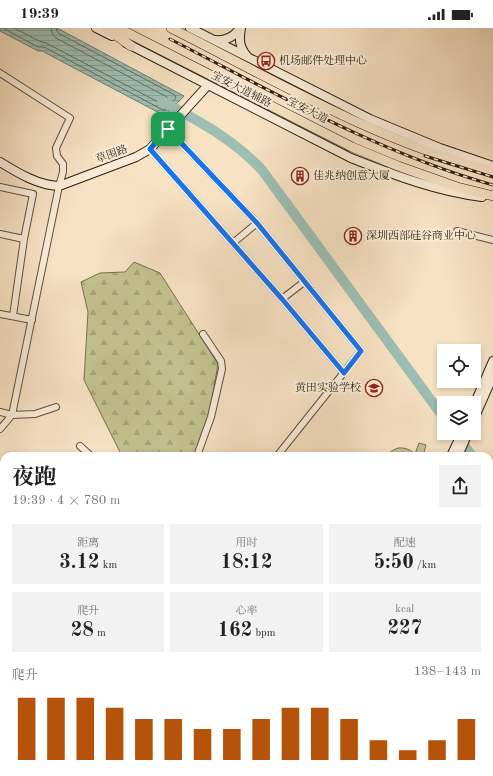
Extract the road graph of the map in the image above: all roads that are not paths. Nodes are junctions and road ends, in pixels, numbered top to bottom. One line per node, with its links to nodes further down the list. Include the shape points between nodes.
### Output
1 (96, 28): 8 (main road, 宝安大道辅路)
2 (106, 28): 8 (main road)
3 (118, 28): 19 (main road, 宝安大道, via 352,147 398,166)
4 (171, 28): 16 (main road, 宝安大道, via 384,135)
5 (190, 28): 7 (main road)
6 (240, 28): 7 (main road, via 228,39); 9 (main road, via 240,45)
7 (214, 40): 9 (main road)
8 (131, 46): 11 (main road, 宝安大道辅路)
9 (250, 58): 15 (main road, via 381,124)
10 (0, 73): 17 (street, via 70,118 56,148 57,156 63,164)
11 (208, 85): 12 (main road, 草围路); 19 (main road, 宝安大道辅路, via 386,172 446,191)
12 (168, 129): 13 (main road, 草围路); 20 (street)
13 (150, 149): 17 (main road, 草围路, via 136,157); 25 (street)
14 (0, 162): 17 (main road, via 25,177 48,186)
15 (493, 166)
16 (493, 171)
17 (59, 186): 30 (street)
18 (0, 188): 23 (street, via 33,194)
19 (493, 197)
20 (257, 223): 25 (street); 26 (street)
21 (457, 231): 24 (street)
22 (0, 234): 23 (street)
23 (24, 239): 29 (street)
24 (493, 240)
25 (233, 244): 27 (street)
26 (304, 282): 27 (street); 33 (street, via 361,351)
27 (282, 299): 33 (street)
28 (0, 314): 29 (street)
29 (13, 316): 30 (street)
30 (32, 320): 39 (street)
31 (203, 334): 45 (street, via 221,361 222,369 211,417)
32 (493, 361): 35 (main road)
33 (344, 373): 46 (street)
34 (493, 376): 36 (main road)
35 (478, 396)
36 (481, 403)
37 (56, 407): 39 (street, via 35,414)
38 (0, 412): 39 (street)
39 (12, 414): 40 (street)
40 (0, 429)
41 (460, 440): 47 (main road)
42 (464, 440): 48 (main road)
43 (80, 446): 44 (street)
44 (87, 452)
45 (198, 452)
46 (280, 452)
47 (457, 452)
48 (457, 452)

